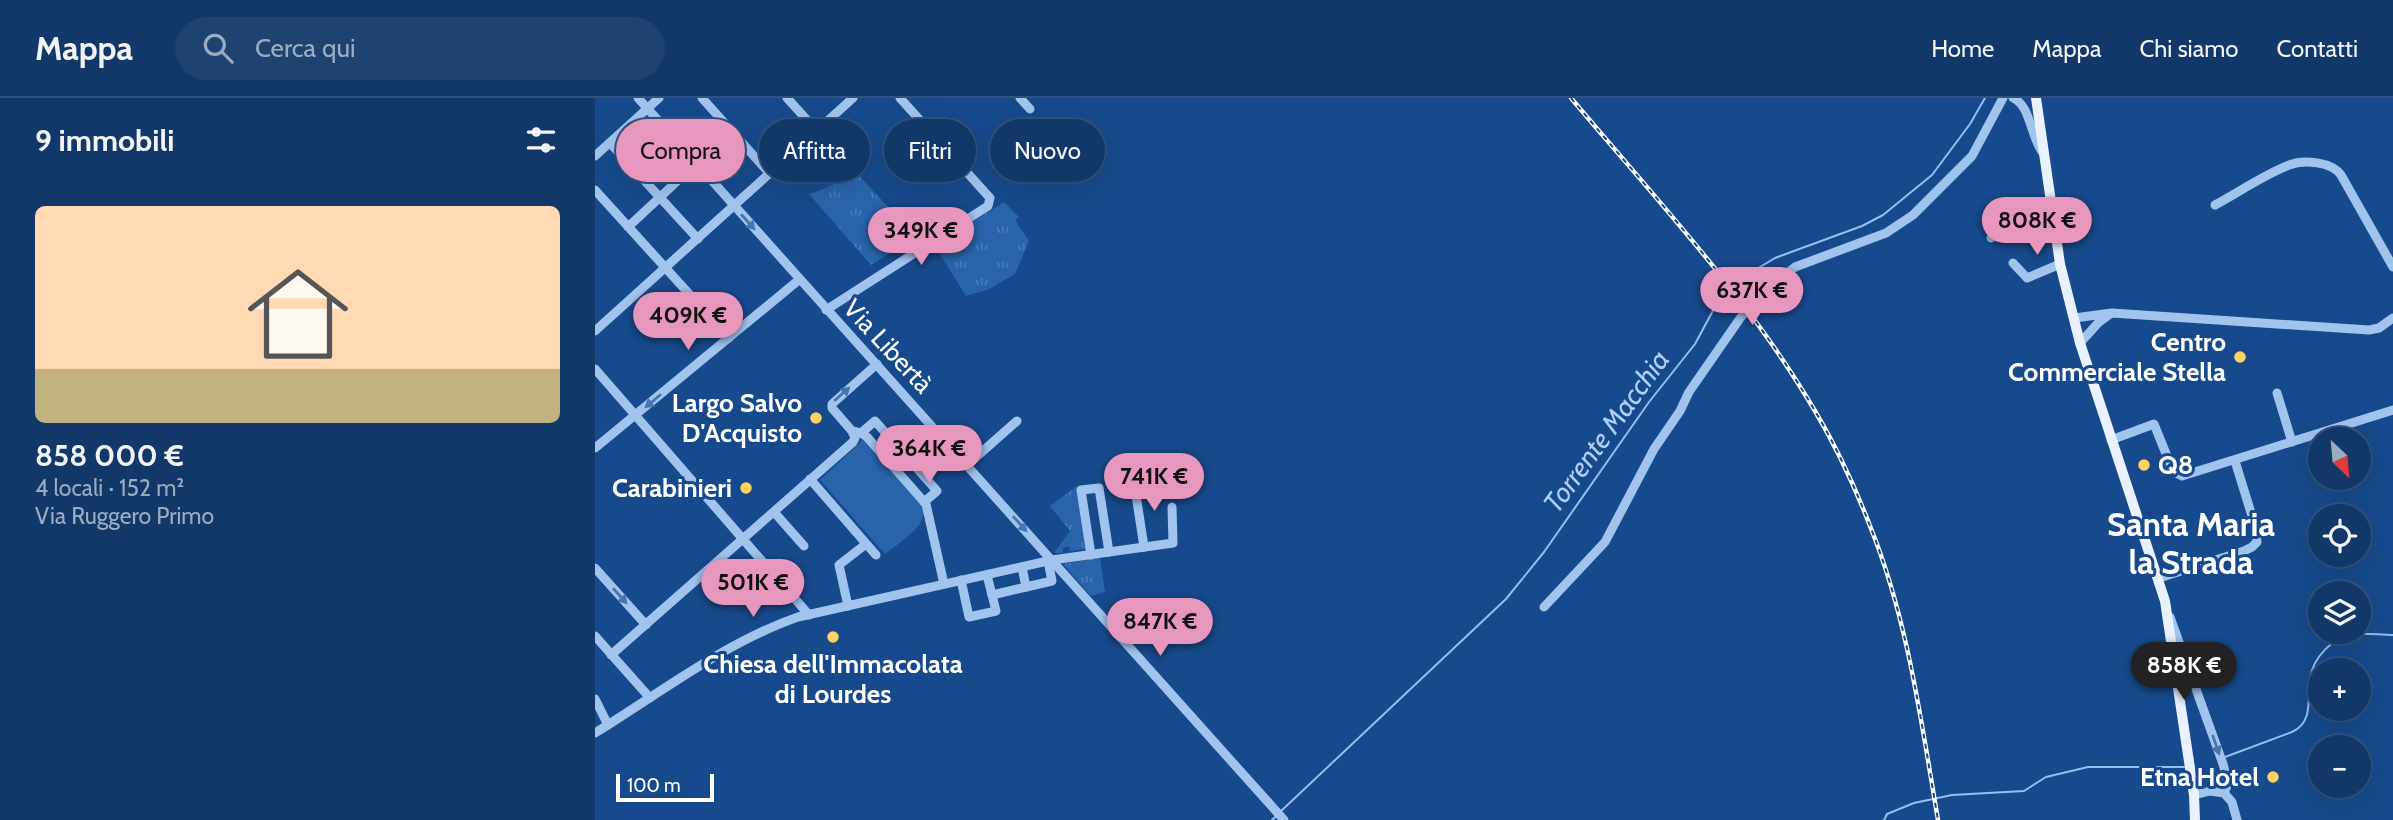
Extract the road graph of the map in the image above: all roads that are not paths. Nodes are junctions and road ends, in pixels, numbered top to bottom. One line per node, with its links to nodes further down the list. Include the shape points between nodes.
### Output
1 (638, 98): 12 (street, Via Libertà)
2 (659, 98): 12 (street)
3 (702, 98): 15 (street)
4 (787, 98): 16 (street)
5 (853, 98): 17 (street)
6 (900, 98): 40 (street, via 990,202)
7 (1020, 98): 13 (street)
8 (2003, 98): 81 (street, via 1972,156 1913,215 1886,233 1794,267 1741,317 1654,449 1605,542)
9 (2013, 98): 21 (street, via 2025,109 2034,142)
10 (2025, 98): 18 (main road)
11 (2036, 98): 18 (main road)
12 (647, 109): 14 (street, Via Libertà); 19 (street)
13 (1030, 109)
14 (656, 119)
15 (720, 119)
16 (806, 119)
17 (830, 119)
18 (2039, 125): 21 (main road)
19 (610, 142): 22 (street); 28 (street)
20 (745, 147): 23 (street)
21 (2043, 153): 29 (main road)
22 (595, 156)
23 (759, 163)
24 (677, 182): 28 (street)
25 (713, 182): 31 (street, Via Libertà)
26 (760, 182): 31 (street)
27 (595, 190): 32 (street)
28 (660, 197): 32 (street); 34 (street)
29 (2050, 205): 33 (street, via 2023,211); 36 (main road)
30 (2215, 205): 37 (street, via 2288,166 2331,166)
31 (734, 206): 34 (street); 39 (street, Via Libertà, one-way to 39)
32 (628, 227): 38 (street)
33 (1991, 238)
34 (698, 239): 38 (street)
35 (2013, 263): 36 (street, via 2027,278)
36 (2060, 264): 42 (main road)
37 (2393, 267)
38 (665, 268): 44 (street); 45 (street)
39 (800, 279): 40 (street, Via Libertà); 45 (street)
40 (826, 310): 47 (street, Via Libertà)
41 (2112, 313): 42 (street); 43 (street, via 2369,330); 46 (street)
42 (2074, 318): 46 (main road)
43 (2393, 318)
44 (595, 331)
45 (729, 338): 51 (street, one-way to 51)
46 (2080, 342): 54 (main road)
47 (877, 363): 53 (street, one-way to 47, via 832,404); 58 (street, Via Libertà)
48 (595, 369): 51 (street)
49 (2277, 393): 56 (street)
50 (2393, 410): 56 (street)
51 (636, 415): 55 (street); 64 (street)
52 (1017, 421): 58 (street)
53 (857, 432): 59 (street, via 853,442); 61 (street); 61 (street, via 875,421 937,491)
54 (2111, 440): 57 (street, via 2154,424 2173,471 2182,476); 75 (main road)
55 (597, 442)
56 (2292, 442): 57 (street)
57 (2235, 461): 75 (street, via 2257,542 2243,551)
58 (967, 465): 71 (street, Via Libertà, one-way to 71)
59 (810, 480): 63 (street); 65 (street)
60 (1134, 482): 67 (street)
61 (924, 502): 77 (street)
62 (1172, 507): 67 (street, via 1173,543)
63 (774, 512): 64 (street); 66 (street)
64 (744, 539): 83 (street); 84 (street)
65 (866, 544): 69 (street); 80 (street, via 839,565)
66 (804, 546)
67 (1144, 547): 68 (street)
68 (1109, 552): 70 (street); 70 (street, via 1099,488 1081,490)
69 (876, 555)
70 (1091, 555): 71 (street)
71 (1050, 561): 72 (street); 78 (street, via 1052,581); 93 (street, Via Libertà)
72 (1022, 567): 74 (street); 78 (street)
73 (595, 568): 84 (street, one-way to 84)
74 (987, 575): 76 (street); 79 (street)
75 (2159, 578): 82 (main road)
76 (961, 580): 77 (street); 79 (street, via 969,617 996,611)
77 (944, 584): 80 (street)
78 (1026, 587): 79 (street)
79 (992, 595)
80 (848, 606): 83 (street)
81 (1544, 607)
82 (2167, 613): 91 (street, one-way to 91, via 2223,764 2228,783); 92 (main road)
83 (809, 615): 87 (street, via 758,633)
84 (646, 625): 86 (street)
85 (595, 636): 86 (street)
86 (611, 655): 87 (street)
87 (650, 698): 89 (street)
88 (595, 699): 89 (street)
89 (608, 724): 90 (street)
90 (595, 733)
91 (2224, 793): 92 (street); 95 (street)
92 (2194, 795): 94 (main road)
93 (1284, 820)
94 (2195, 820)
95 (2237, 820)

